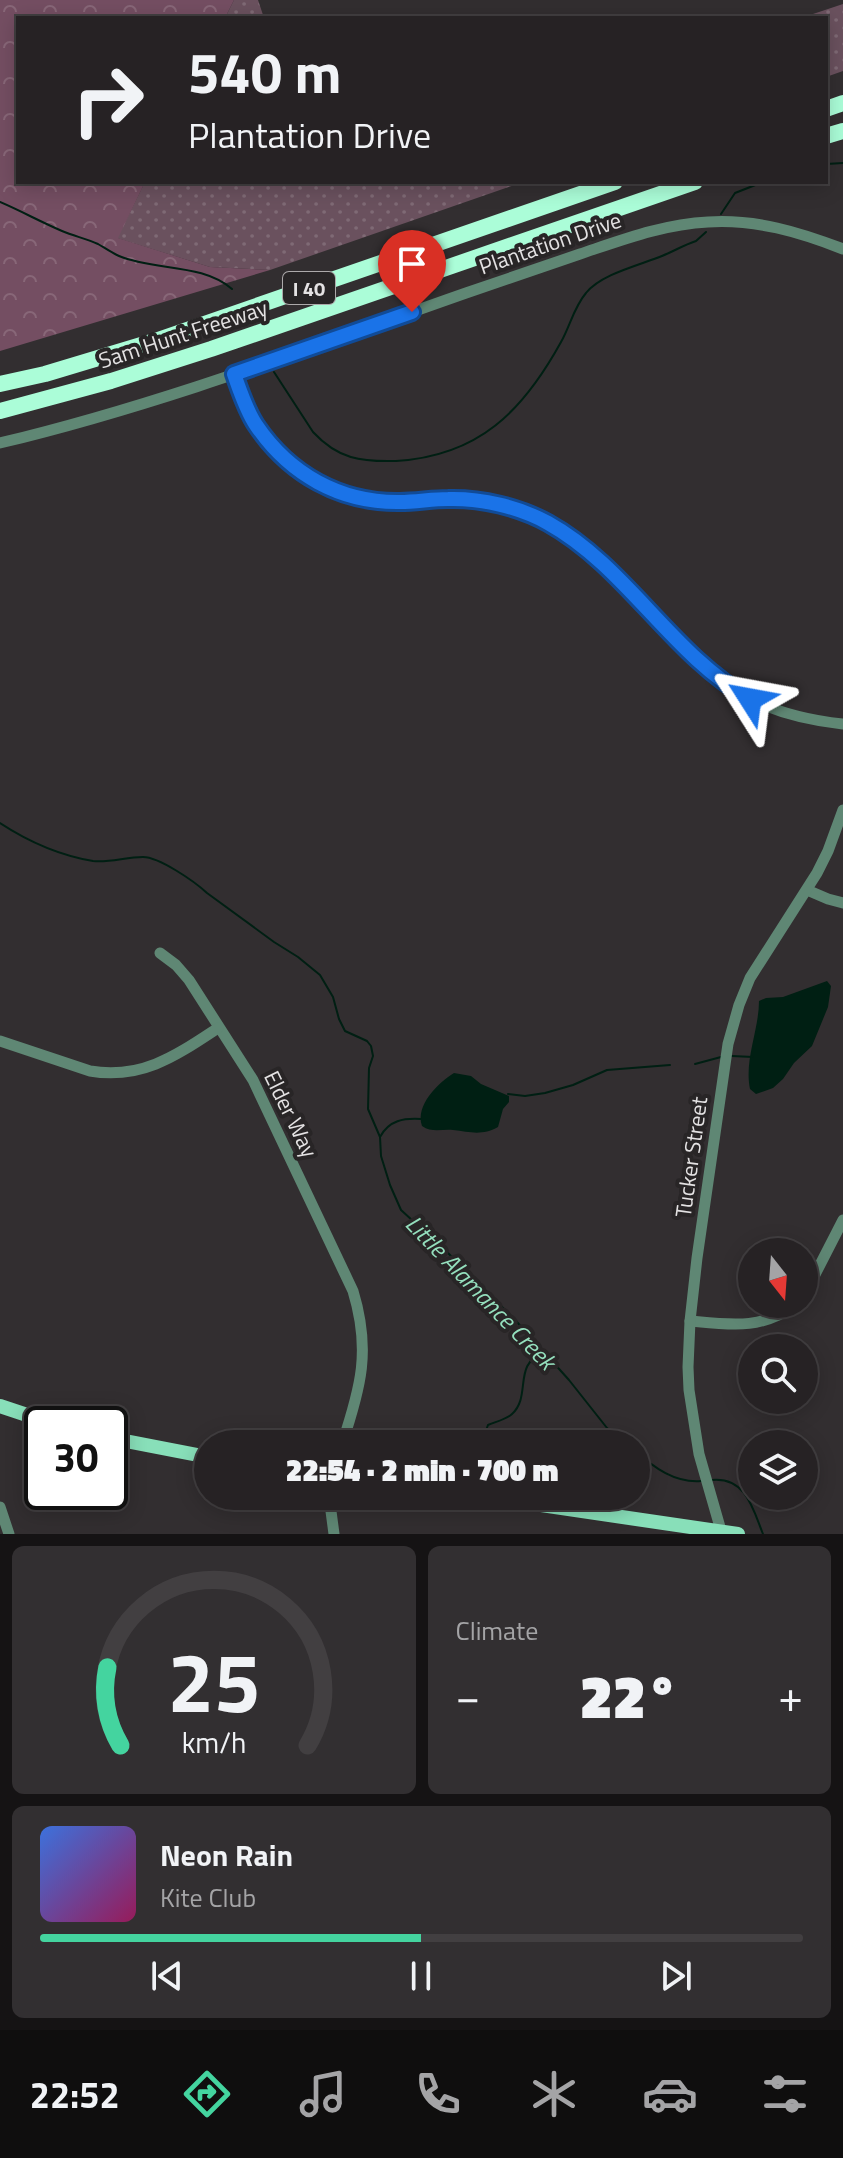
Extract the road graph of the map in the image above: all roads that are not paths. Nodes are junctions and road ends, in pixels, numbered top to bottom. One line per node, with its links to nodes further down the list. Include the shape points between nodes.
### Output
1 (609, 184): 5 (highway, Sam Hunt Freeway / I 40, via 158,340)
2 (689, 184): 6 (highway, Sam Hunt Freeway / I 40, via 211,349)
3 (843, 249): 4 (street, Plantation Drive, via 796,232 734,221 663,228)
4 (234, 374): 7 (street, Plantation Drive); 8 (street, via 254,423 305,476 350,497 473,500 548,523 590,552 700,664 733,689 786,714)
5 (0, 384)
6 (0, 411)
7 (0, 443)
8 (843, 724)
9 (843, 810): 10 (street, Tucker Street)
10 (807, 890): 11 (street); 18 (street, Tucker Street, via 750,978 728,1044)
11 (843, 903)
12 (160, 953): 13 (street, Elder Way, via 189,980)
13 (218, 1028): 14 (street, via 165,1061 118,1073 90,1071); 21 (street, Elder Way, via 273,1119 359,1310 363,1361)
14 (0, 1041)
15 (843, 1220): 16 (street)
16 (818, 1269)
17 (776, 1318): 18 (street, via 757,1323)
18 (690, 1321): 27 (street, Tucker Street, via 689,1390 703,1470)
19 (0, 1406): 20 (main road)
20 (24, 1414)
21 (347, 1430)
22 (128, 1441): 23 (main road)
23 (194, 1454)
24 (0, 1507): 28 (street)
25 (331, 1510): 29 (street)
26 (574, 1510): 27 (main road)
27 (722, 1532): 30 (main road)
28 (9, 1534)
29 (334, 1534)
30 (738, 1534)

